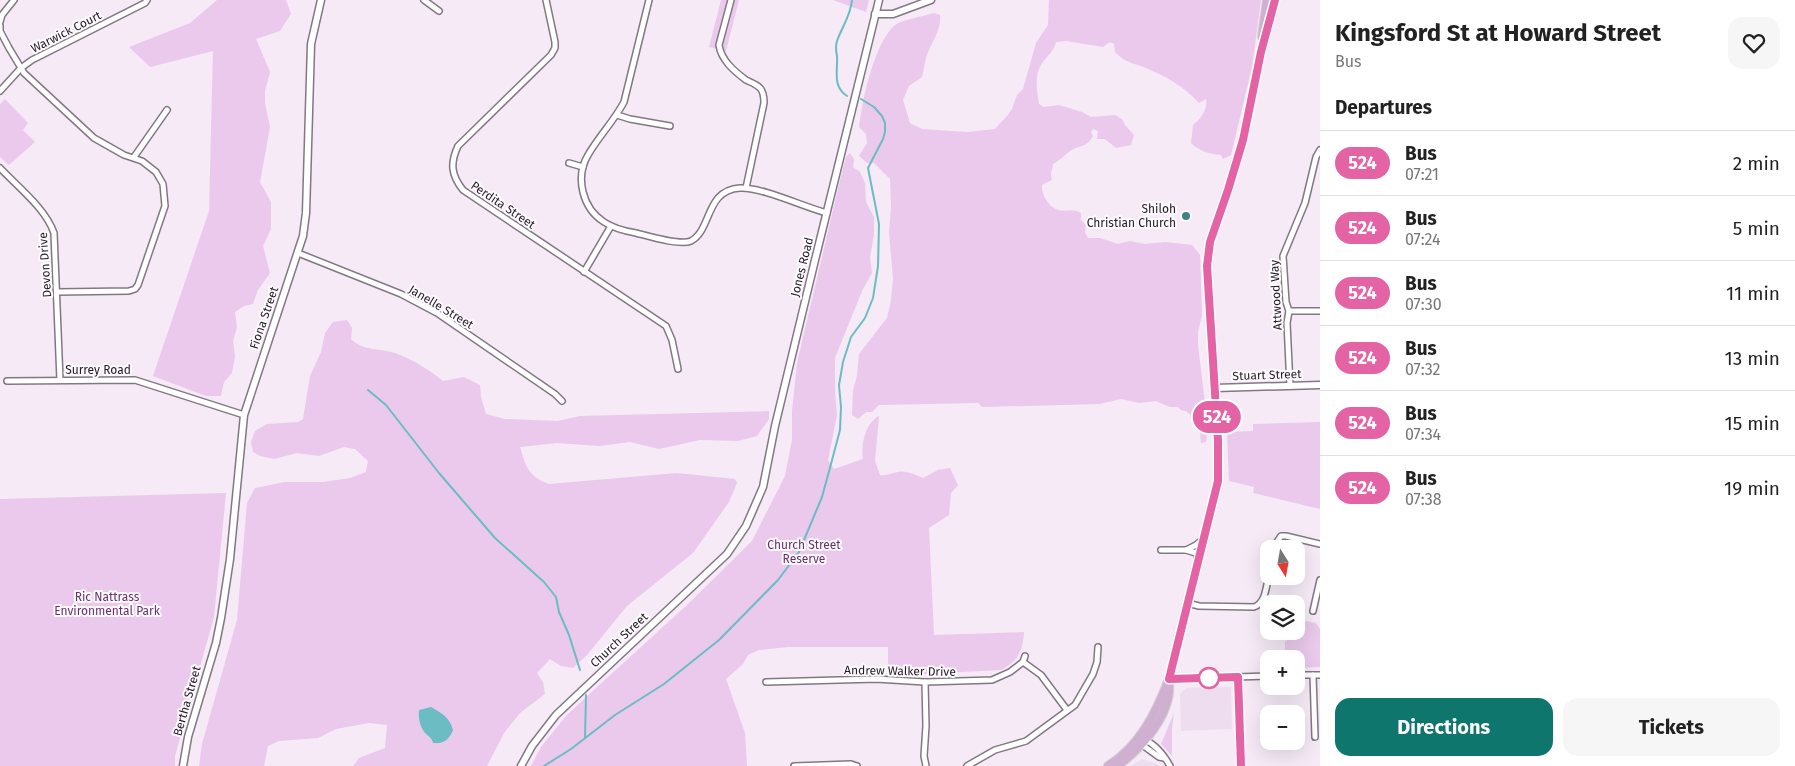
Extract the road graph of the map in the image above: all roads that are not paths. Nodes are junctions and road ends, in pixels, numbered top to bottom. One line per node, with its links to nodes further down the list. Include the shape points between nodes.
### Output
1 (14, 0): 14 (street)
2 (147, 0): 17 (street, Warwick Court)
3 (321, 0): 30 (street, Fiona Street, via 310,44 306,213)
4 (424, 0): 12 (street)
5 (546, 0): 31 (street, Perdita Street, via 555,48 458,146 452,166 456,181 463,190)
6 (649, 0): 20 (street, via 627,90)
7 (730, 0): 27 (street, via 720,52 723,59 760,88 764,95)
8 (879, 0): 13 (street, Jones Road)
9 (931, 0): 13 (street, via 902,12)
10 (1267, 0): 16 (main road)
11 (1275, 0): 16 (main road)
12 (439, 12)
13 (875, 14): 28 (street, Jones Road)
14 (0, 22)
15 (0, 26): 17 (street)
16 (1261, 52): 40 (main road, via 1243,140 1210,242 1207,266)
17 (21, 68): 18 (street, Warwick Court); 23 (street, via 94,138)
18 (0, 91)
19 (167, 110): 23 (street)
20 (617, 115): 21 (street); 25 (street, via 587,156)
21 (670, 126)
22 (1320, 150): 33 (street, Attwood Way, via 1305,203 1284,256)
23 (134, 157): 32 (street, via 156,172 165,195 138,285 129,291)
24 (569, 163): 25 (street)
25 (583, 167): 29 (street, via 582,193 587,205 597,217)
26 (0, 168): 32 (street, Devon Drive, via 51,223 56,242)
27 (746, 188): 28 (street); 29 (street, via 730,190 721,196 713,204 696,238 686,243)
28 (827, 213): 43 (street, Jones Road, via 763,487)
29 (612, 226): 31 (street)
30 (298, 252): 41 (street, Janelle Street, via 401,294 437,313); 42 (street, Fiona Street)
31 (584, 272): 35 (street, Perdita Street, via 666,326)
32 (57, 292): 36 (street, Devon Drive)
33 (1289, 311): 34 (street); 39 (street, Attwood Way)
34 (1320, 311)
35 (678, 369)
36 (60, 380): 37 (street, Surrey Road); 42 (street, Surrey Road, via 135,380)
37 (7, 381)
38 (1320, 385): 39 (street, Stuart Street)
39 (1290, 386): 40 (street, Stuart Street)
40 (1215, 388): 44 (main road, via 1218,481)
41 (562, 401)
42 (244, 415): 56 (street, Fiona Street, via 228,576)
43 (740, 537): 70 (street, Church Street, via 711,570 556,715)
44 (1204, 538): 50 (street); 51 (main road)
45 (1278, 540): 46 (street, via 1286,536)
46 (1303, 540)
47 (1305, 540): 48 (street)
48 (1320, 544)
49 (1161, 550): 50 (street)
50 (1186, 550): 51 (street, via 1196,553)
51 (1198, 560): 54 (main road)
52 (1320, 580): 55 (street)
53 (1266, 585): 54 (street, via 1259,605)
54 (1187, 604): 63 (main road)
55 (1313, 611)
56 (216, 643): 69 (street, Bertha Street, via 188,737)
57 (1098, 647): 66 (street, via 1097,662 1088,683 1075,705)
58 (1305, 675): 59 (street)
59 (1313, 675): 60 (street); 67 (street)
60 (1320, 675)
61 (1260, 676): 62 (street)
62 (1238, 677): 63 (street); 78 (street)
63 (1169, 679): 68 (main road, via 1170,691 1163,712)
64 (766, 682): 65 (street, Andrew Walker Drive, via 876,679)
65 (925, 682): 66 (street, Andrew Walker Drive, via 992,680 1024,659 1041,675); 73 (street)
66 (1067, 710): 74 (street, via 1026,741 995,750)
67 (1315, 737)
68 (1142, 741): 75 (main road); 76 (main road); 77 (street, via 1162,752)
69 (183, 766)
70 (521, 766)
71 (794, 766): 72 (street)
72 (857, 766)
73 (926, 766)
74 (966, 766)
75 (1108, 766)
76 (1117, 766)
77 (1170, 766)
78 (1241, 766)

